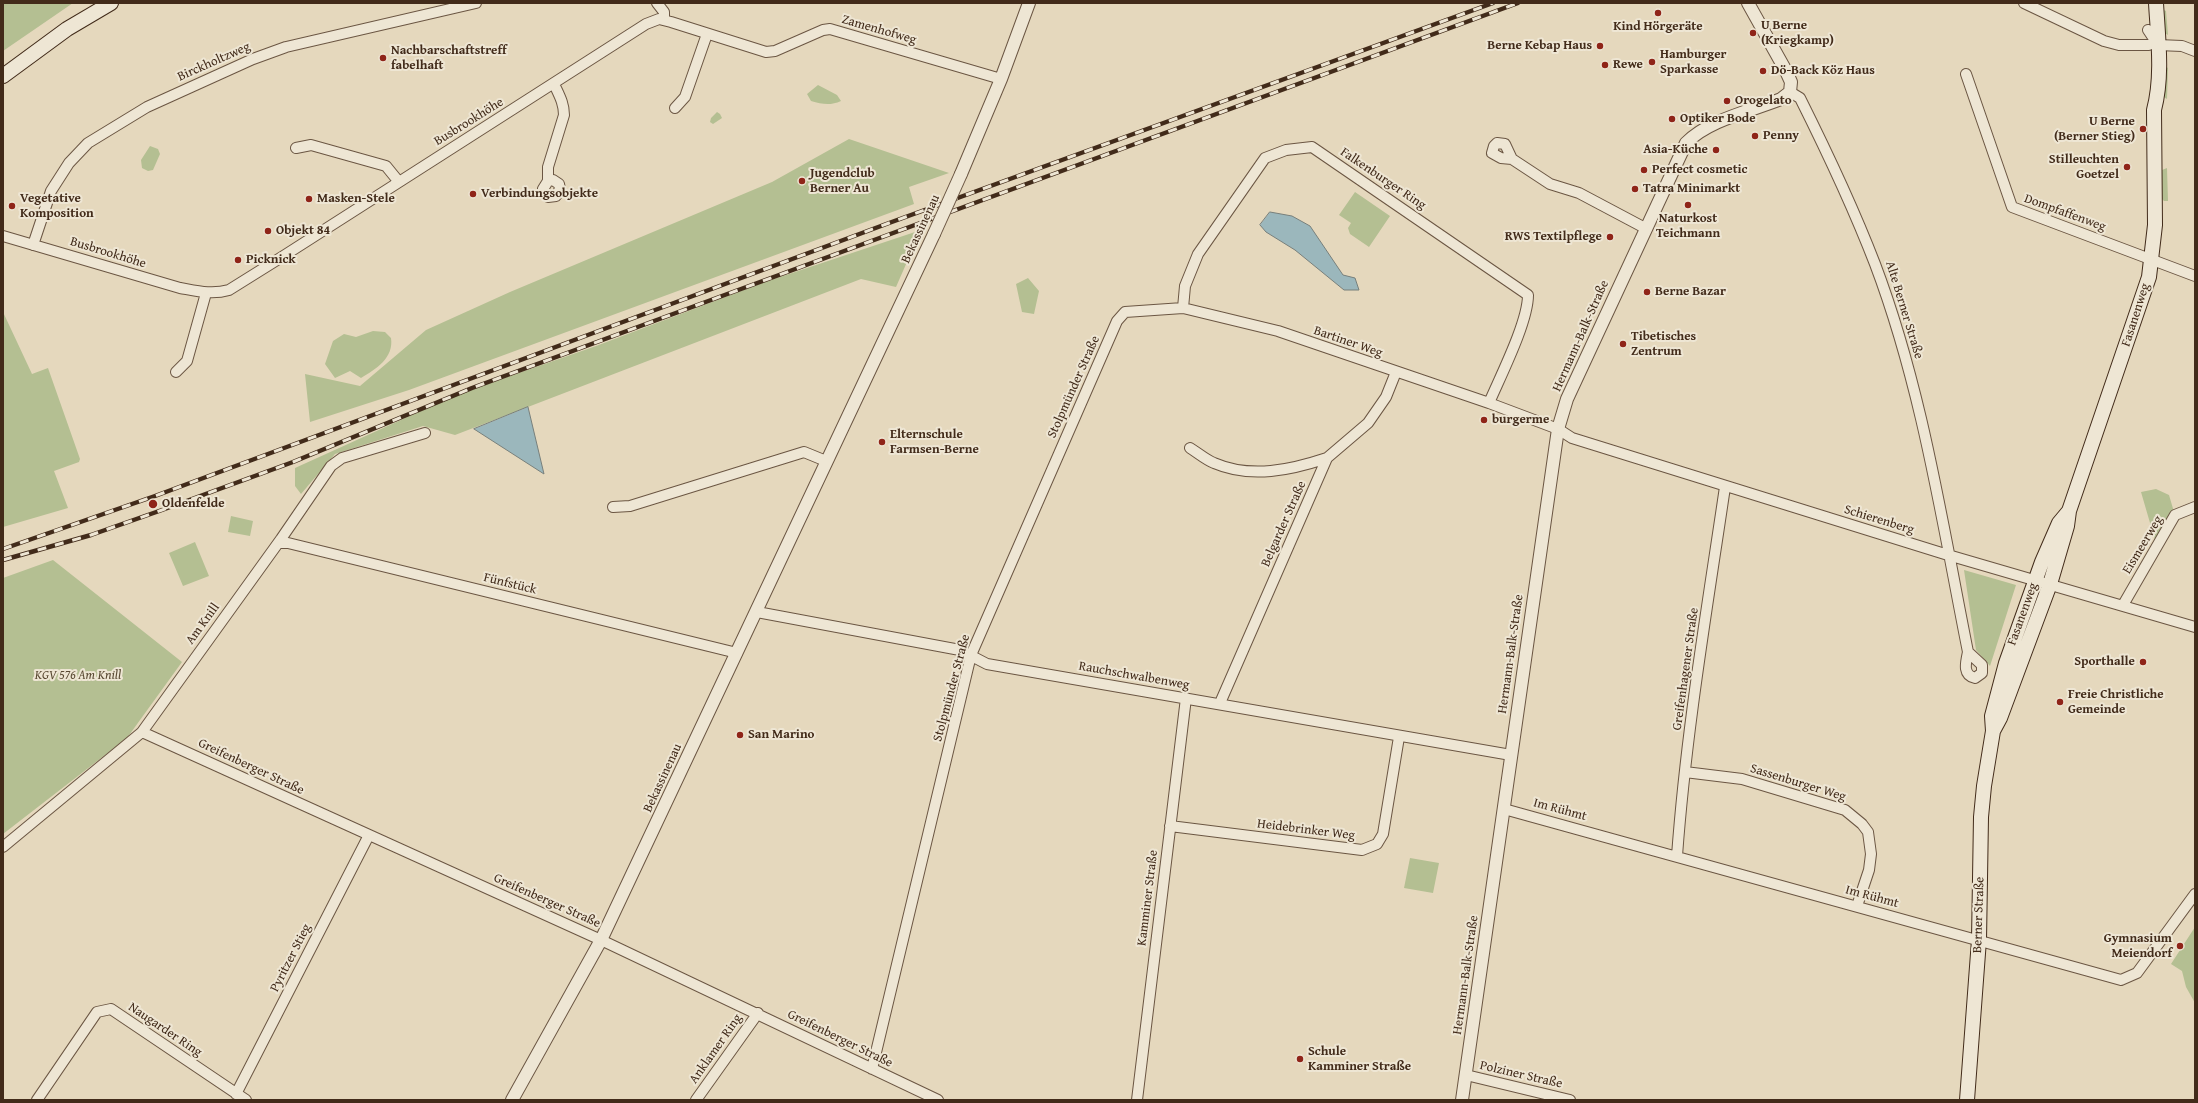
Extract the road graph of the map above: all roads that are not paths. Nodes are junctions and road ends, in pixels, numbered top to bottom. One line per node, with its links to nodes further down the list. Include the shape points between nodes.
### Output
1 (111, 3): 14 (main road, via 67,29)
2 (476, 3): 25 (street, Birckholtzweg, via 286,47 147,107 88,143 70,163 51,191)
3 (657, 3): 9 (street, via 664,12)
4 (1029, 3): 15 (street, Bekassinenau)
5 (1748, 3): 17 (street, via 1786,71 1791,82)
6 (2024, 3): 11 (street, via 2104,41 2119,45)
7 (2147, 3): 11 (main road, via 2148,30)
8 (2156, 3): 11 (main road)
9 (664, 20): 10 (street, Zamenhofweg); 16 (street, Busbrookhöhe, via 646,24)
10 (707, 34): 15 (street, Zamenhofweg, via 766,52 775,52 830,29); 18 (street, via 685,97)
11 (2153, 45): 12 (street, via 2182,46); 26 (main road, Fasanenweg, via 2158,96 2154,110)
12 (2195, 51)
13 (1966, 74): 26 (street, Dompfaffenweg, via 2012,207)
14 (3, 76)
15 (1001, 79): 38 (street, Bekassinenau, bridge, via 934,234)
16 (554, 84): 21 (street, via 561,98 564,115 548,167); 22 (street, Busbrookhöhe)
17 (1790, 92): 23 (street, Hermann-Balk-Straße, via 1781,99 1694,135 1680,152); 44 (street, Alte Berner Straße, via 1800,98 1834,166 1875,264 1915,395 1940,504)
18 (675, 108)
19 (296, 148): 22 (street, via 311,145 386,166)
20 (1512, 159): 23 (street, via 1550,184 1579,193)
21 (548, 181)
22 (399, 182): 28 (street, Busbrookhöhe, via 229,290)
23 (1645, 228): 34 (street, Hermann-Balk-Straße, via 1567,399)
24 (3, 236): 25 (street, Busbrookhöhe)
25 (33, 245): 28 (street, Busbrookhöhe, via 180,288)
26 (2152, 260): 27 (street, Dompfaffenweg); 42 (main road, Fasanenweg, via 2145,292)
27 (2195, 276)
28 (206, 293): 31 (street, via 187,361)
29 (1183, 308): 30 (street, Bartiner Weg); 32 (street, Bartiner Weg, via 1278,331); 33 (street, Falkenburger Ring, via 1185,286 1198,254 1265,158 1286,150 1312,147 1528,295 1524,320)
30 (1125, 312): 52 (street, Stolpmünder Straße, via 1114,328)
31 (176, 372)
32 (1396, 372): 33 (street, Bartiner Weg); 37 (street, Belgarder Straße, via 1386,397 1368,423)
33 (1489, 403): 34 (street, Bartiner Weg)
34 (1558, 429): 39 (street, Schierenberg, via 1572,438); 58 (street, Hermann-Balk-Straße)
35 (425, 433): 43 (street, Am Knill, via 336,461 313,489)
36 (1190, 448): 37 (street, via 1214,464 1248,472 1279,471)
37 (1327, 458): 55 (street, Belgarder Straße)
38 (826, 461): 40 (street, via 804,452 630,506); 48 (street, Bekassinenau)
39 (1725, 487): 44 (street, Schierenberg); 59 (street, Greifenhagener Straße)
40 (613, 507)
41 (2195, 507): 47 (street, Eismeerweg, via 2175,515)
42 (2069, 511): 45 (main road, Fasanenweg, via 2052,536); 46 (main road, Fasanenweg, via 2068,526)
43 (278, 543): 51 (street, Fünfstück, via 288,543); 56 (street, Am Knill)
44 (1948, 555): 45 (street, Schierenberg); 50 (street, Alte Berner Straße)
45 (2035, 580): 46 (street, Schierenberg); 53 (main road, Fasanenweg)
46 (2050, 584): 47 (street, Schierenberg); 53 (main road, Fasanenweg)
47 (2123, 605): 49 (street, Schierenberg)
48 (756, 612): 51 (street, Bekassinenau); 52 (street, Rauchschwalbenweg, via 960,650)
49 (2195, 628)
50 (1968, 652)
51 (737, 653): 67 (street, Bekassinenau)
52 (971, 655): 54 (street, Rauchschwalbenweg, via 987,664); 70 (street, Stolpmünder Straße)
53 (2008, 679): 68 (main road, Berner Straße, via 1993,731 1982,810)
54 (1186, 698): 55 (street, Rauchschwalbenweg); 61 (street, Kamminer Straße)
55 (1220, 703): 57 (street, Rauchschwalbenweg)
56 (142, 732): 62 (street, Greifenberger Straße); 63 (street, Am Knill)
57 (1399, 737): 58 (street, Rauchschwalbenweg); 61 (street, Heidebrinker Weg, via 1383,834 1377,844 1362,850)
58 (1511, 755): 60 (street, Hermann-Balk-Straße)
59 (1685, 772): 64 (street, Greifenhagener Straße); 66 (street, Sassenburger Weg, via 1742,779 1845,810 1868,832 1871,854 1869,870)
60 (1504, 808): 64 (street, Im Rühmt); 71 (street, Hermann-Balk-Straße)
61 (1170, 826): 78 (street, Kamminer Straße)
62 (368, 835): 67 (street, Greifenberger Straße); 72 (street, Pyritzer Stieg)
63 (3, 847)
64 (1677, 856): 66 (street, Im Rühmt)
65 (2195, 894): 68 (street, Im Rühmt, via 2137,973 2121,980)
66 (1857, 906): 68 (street, Im Rühmt)
67 (601, 940): 69 (street, Greifenberger Straße); 75 (street, Bekassinenau)
68 (1979, 940): 81 (main road, Berner Straße)
69 (758, 1013): 70 (street, Greifenberger Straße); 76 (street, Anklamer Ring)
70 (872, 1069): 77 (street, Greifenberger Straße)
71 (1466, 1075): 79 (street, Hermann-Balk-Straße); 80 (street, Polziner Straße)
72 (236, 1094): 73 (street, Naugarder Ring, via 111,1009 97,1012); 74 (street, Naugarder Ring)
73 (38, 1100)
74 (246, 1100)
75 (512, 1100)
76 (696, 1100)
77 (938, 1100)
78 (1137, 1100)
79 (1462, 1100)
80 (1570, 1100)
81 (1967, 1100)

